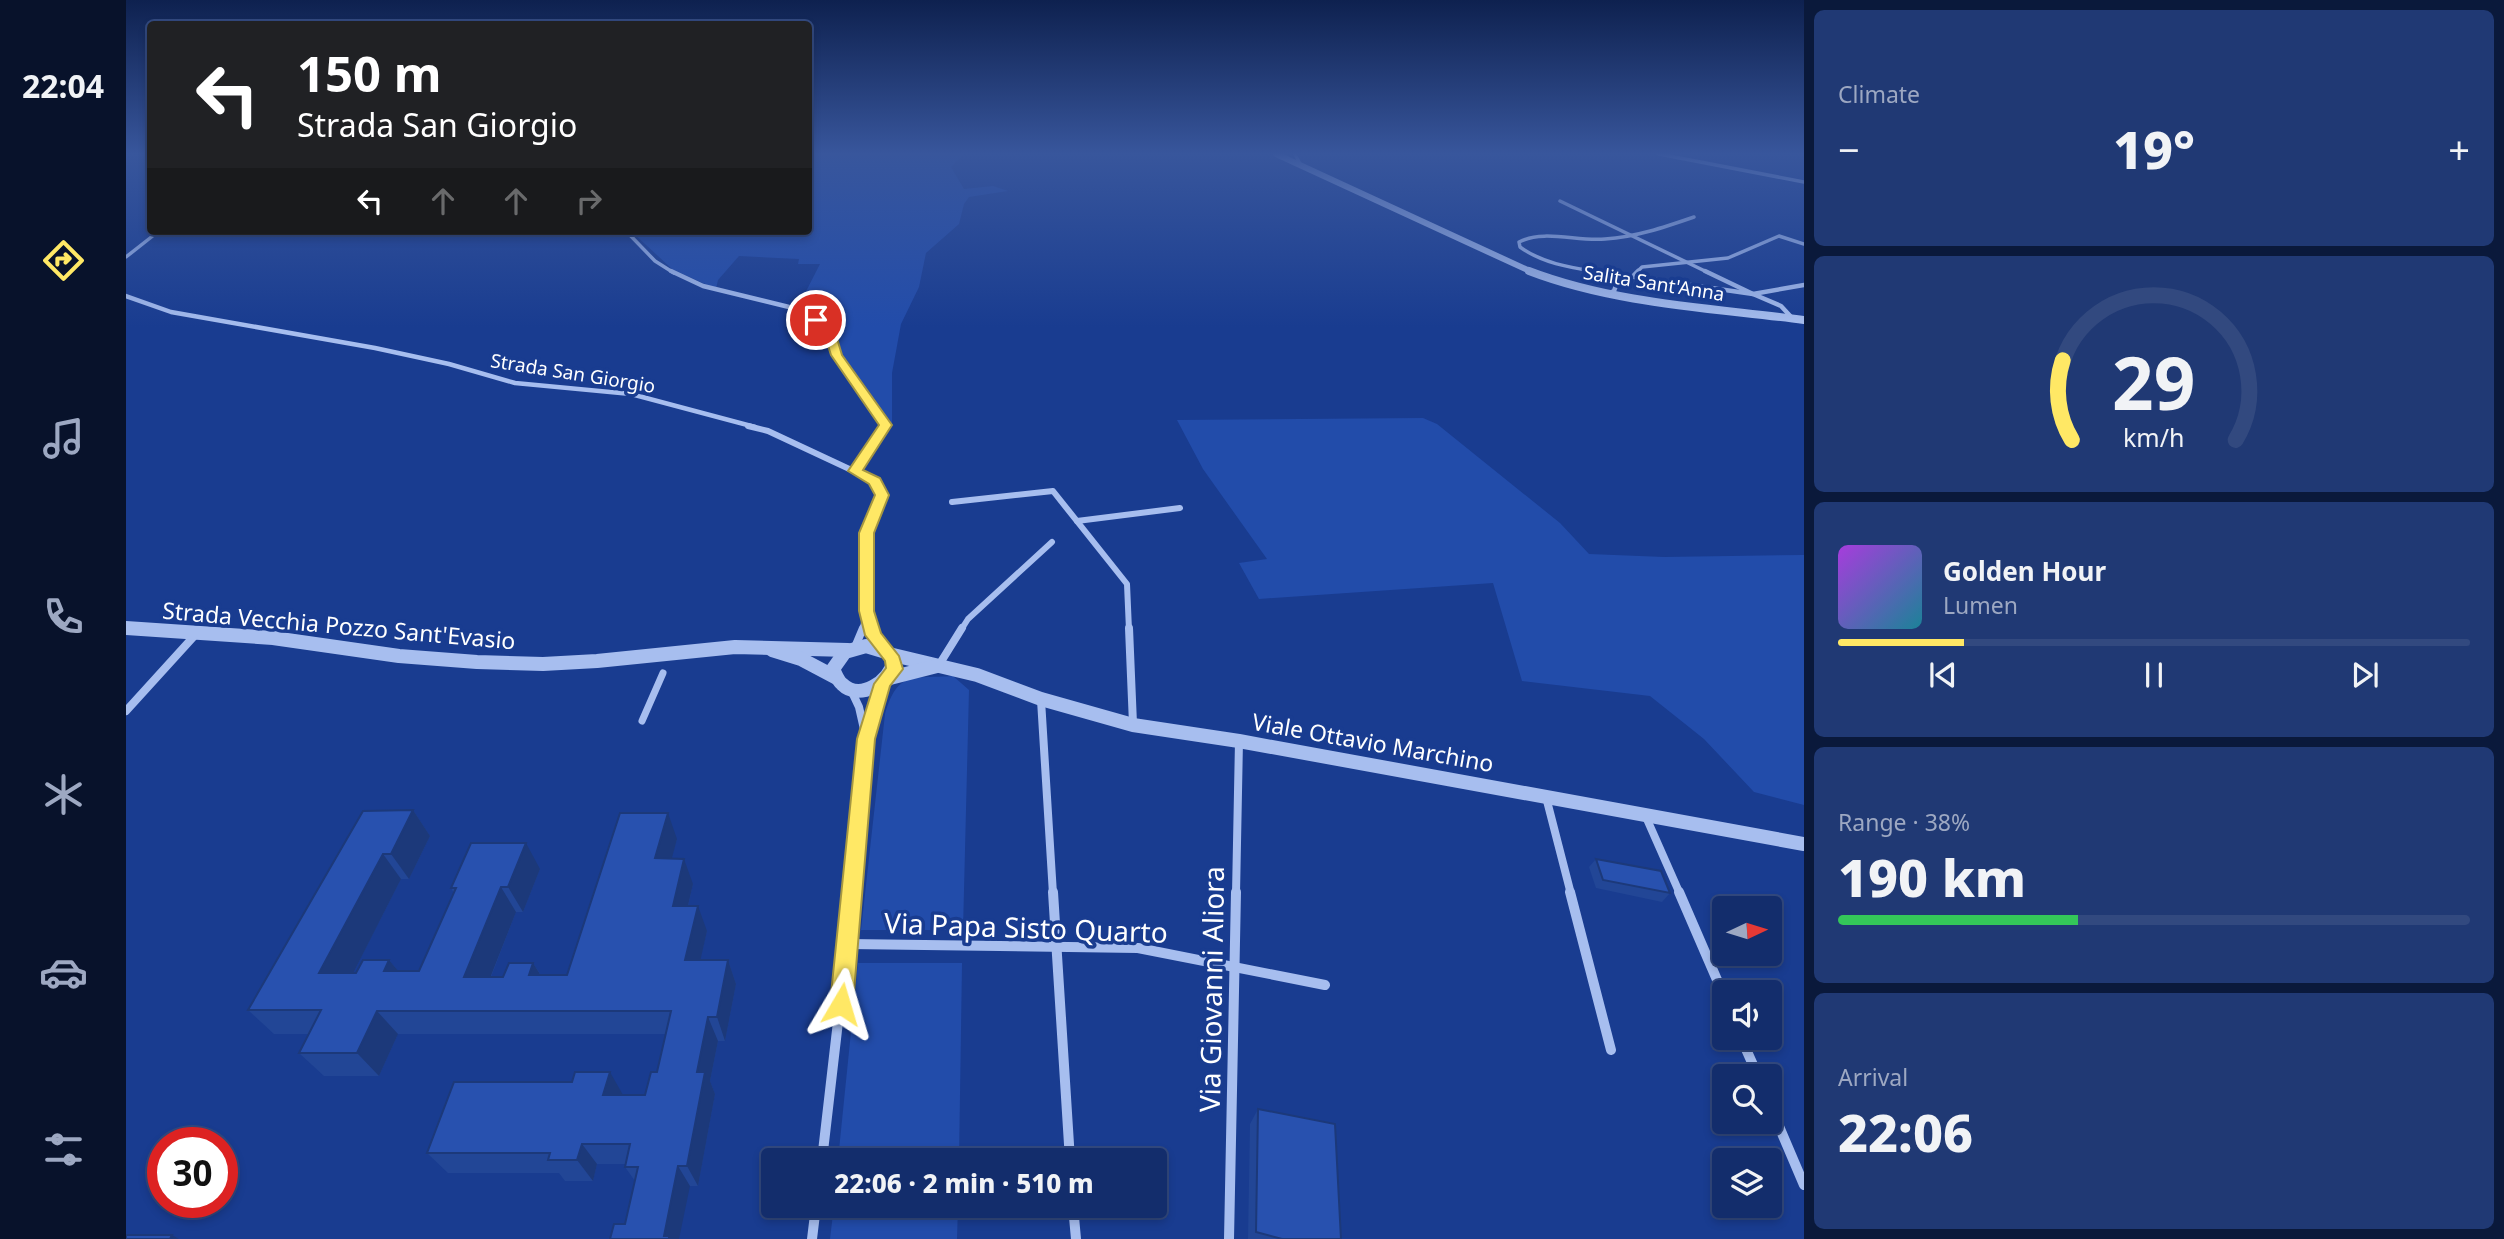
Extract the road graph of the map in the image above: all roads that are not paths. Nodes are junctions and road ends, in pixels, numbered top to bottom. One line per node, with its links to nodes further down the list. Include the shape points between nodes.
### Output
1 (1401, 212): 13 (street, Salita Sant'Anna, via 1533,274)
2 (1583, 212): 6 (street)
3 (1695, 217): 6 (street)
4 (154, 235): 8 (street)
5 (630, 235): 18 (street, via 681,279 790,308 825,327 836,355 886,425)
6 (1635, 236): 9 (street); 10 (street, via 1519,242 1546,262)
7 (1804, 244): 9 (street, via 1779,236 1727,258)
8 (126, 257)
9 (1689, 263): 11 (street, via 1642,267); 14 (street)
10 (1620, 274): 11 (street); 13 (street, via 1614,291)
11 (1634, 275): 14 (street)
12 (1804, 285): 14 (street)
13 (1608, 294): 16 (street, Salita Sant'Anna)
14 (1753, 294): 16 (street, via 1781,306)
15 (126, 296): 18 (street, Strada San Giorgio, via 171,312 385,350 515,383 631,394 768,431)
16 (1793, 319): 17 (street, Salita Sant'Anna)
17 (1804, 320)
18 (855, 471): 23 (street, Strada San Giorgio, via 875,481 882,495 867,533)
19 (952, 502): 21 (street, via 1053,491)
20 (1180, 508): 21 (street)
21 (1077, 522): 37 (street, via 1127,584)
22 (1052, 542): 29 (street, via 968,620)
23 (867, 611): 27 (street, Strada San Giorgio, via 862,636); 28 (street, Strada San Giorgio, via 873,635)
24 (126, 628): 25 (street, Strada Vecchia Pozzo Sant'Evasio)
25 (199, 631): 26 (street, Strada Vecchia Pozzo Sant'Evasio, via 399,656 543,664); 35 (street)
26 (758, 646): 27 (street, Strada Vecchia Pozzo Sant'Evasio); 31 (street, Strada Vecchia Pozzo Sant'Evasio, via 801,659)
27 (852, 649): 28 (street, via 866,646); 31 (street, via 836,661)
28 (886, 652): 29 (street, Viale Ottavio Marchino); 32 (street, via 894,669)
29 (939, 665): 32 (street, Viale Ottavio Marchino); 34 (street, Viale Ottavio Marchino)
30 (663, 673): 36 (street)
31 (835, 677): 33 (street)
32 (886, 681): 33 (street, via 871,688); 38 (street)
33 (850, 688): 38 (street)
34 (1041, 699): 37 (street, Viale Ottavio Marchino); 44 (street)
35 (126, 711)
36 (642, 720)
37 (1133, 725): 39 (street, Viale Ottavio Marchino)
38 (866, 739): 43 (street)
39 (1239, 741): 40 (street, Viale Ottavio Marchino); 45 (street, Via Giovanni Aliora)
40 (1545, 797): 41 (street, Viale Ottavio Marchino); 48 (street)
41 (1646, 815): 42 (street, Viale Ottavio Marchino); 46 (street)
42 (1804, 845)
43 (849, 944): 44 (street, Via Papa Sisto Quarto); 50 (street)
44 (1055, 948): 45 (street, Via Papa Sisto Quarto, via 1138,948); 51 (street)
45 (1234, 965): 47 (street, Via Papa Sisto Quarto); 57 (street, Via Giovanni Aliora)
46 (1717, 980)
47 (1325, 985)
48 (1611, 1050)
49 (1782, 1133): 52 (street)
50 (824, 1148)
51 (1069, 1148)
52 (1804, 1185)
53 (815, 1218): 55 (street)
54 (1074, 1218): 56 (street)
55 (812, 1239)
56 (1076, 1239)
57 (1229, 1239)

